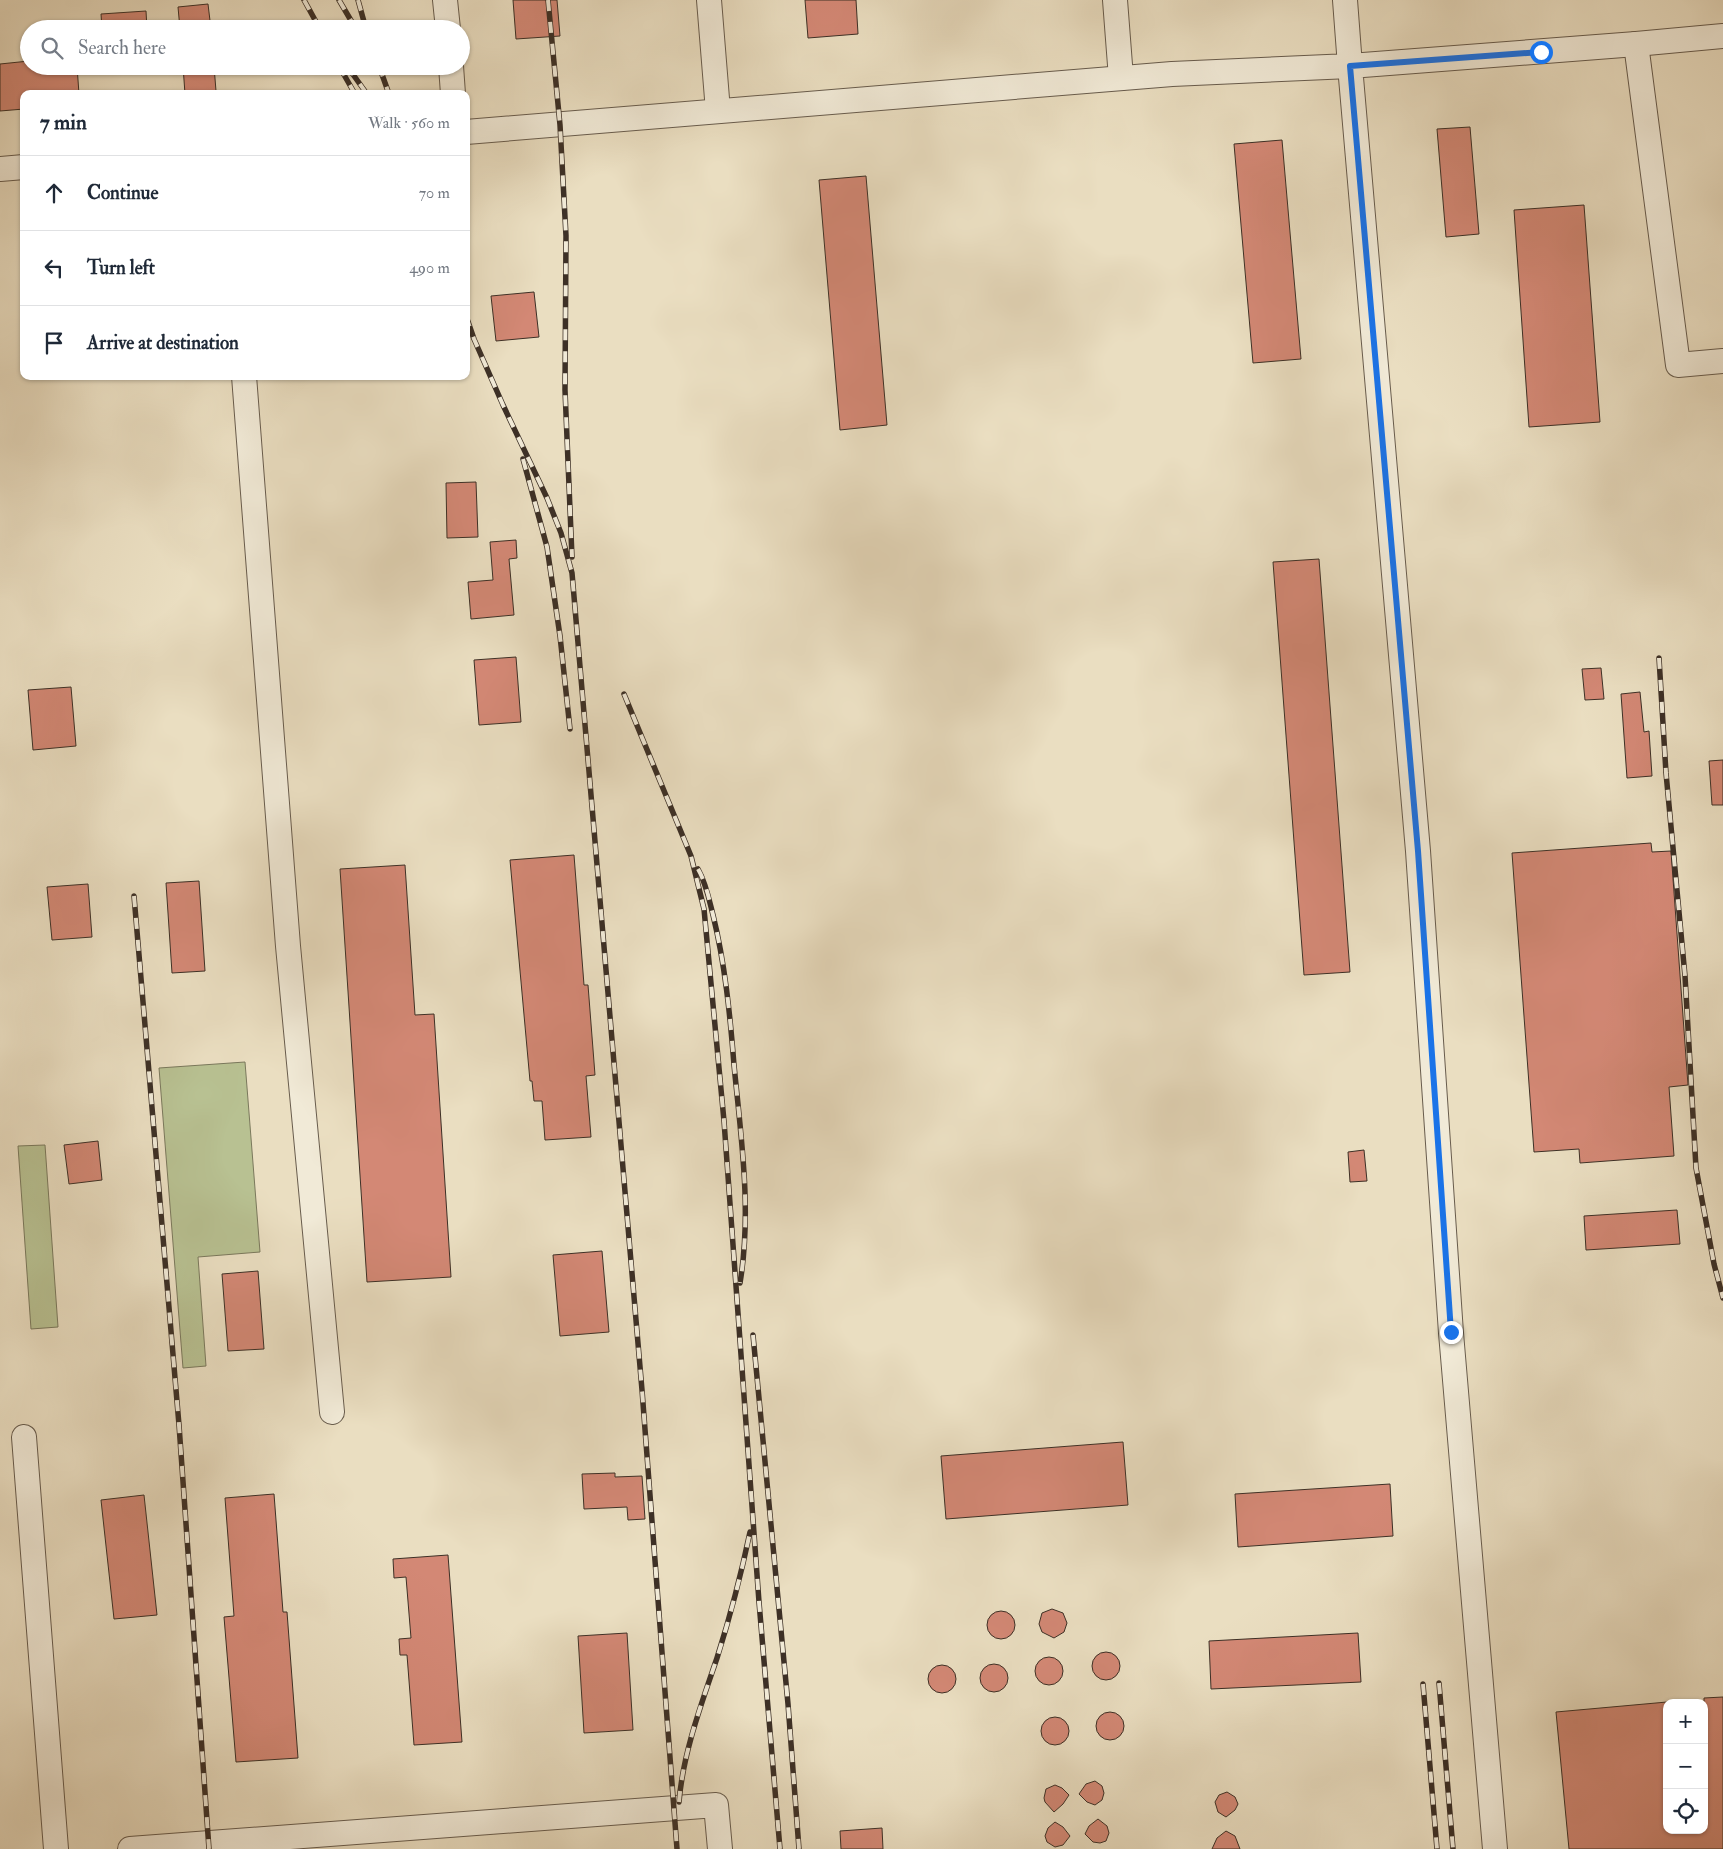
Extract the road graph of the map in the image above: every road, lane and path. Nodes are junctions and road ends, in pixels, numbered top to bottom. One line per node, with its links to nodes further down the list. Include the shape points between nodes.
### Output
1 (445, 0): 5 (lane)
2 (709, 0): 12 (lane)
3 (1115, 0): 10 (lane)
4 (1345, 0): 8 (lane)
5 (447, 20)
6 (1723, 36): 7 (lane)
7 (1636, 44): 8 (lane); 16 (lane, via 1678,365)
8 (1350, 66): 10 (lane); 23 (lane, via 1418,851 1451,1342)
9 (452, 75): 11 (lane)
10 (1121, 78): 12 (lane)
11 (453, 90)
12 (718, 111): 13 (lane)
13 (470, 132)
14 (20, 167): 15 (lane)
15 (0, 169)
16 (1723, 361)
17 (244, 380): 18 (lane, via 288,946)
18 (332, 1412)
19 (24, 1437): 20 (lane)
20 (56, 1849)
21 (130, 1849): 22 (lane, via 716,1806)
22 (720, 1849)
23 (1495, 1849)

